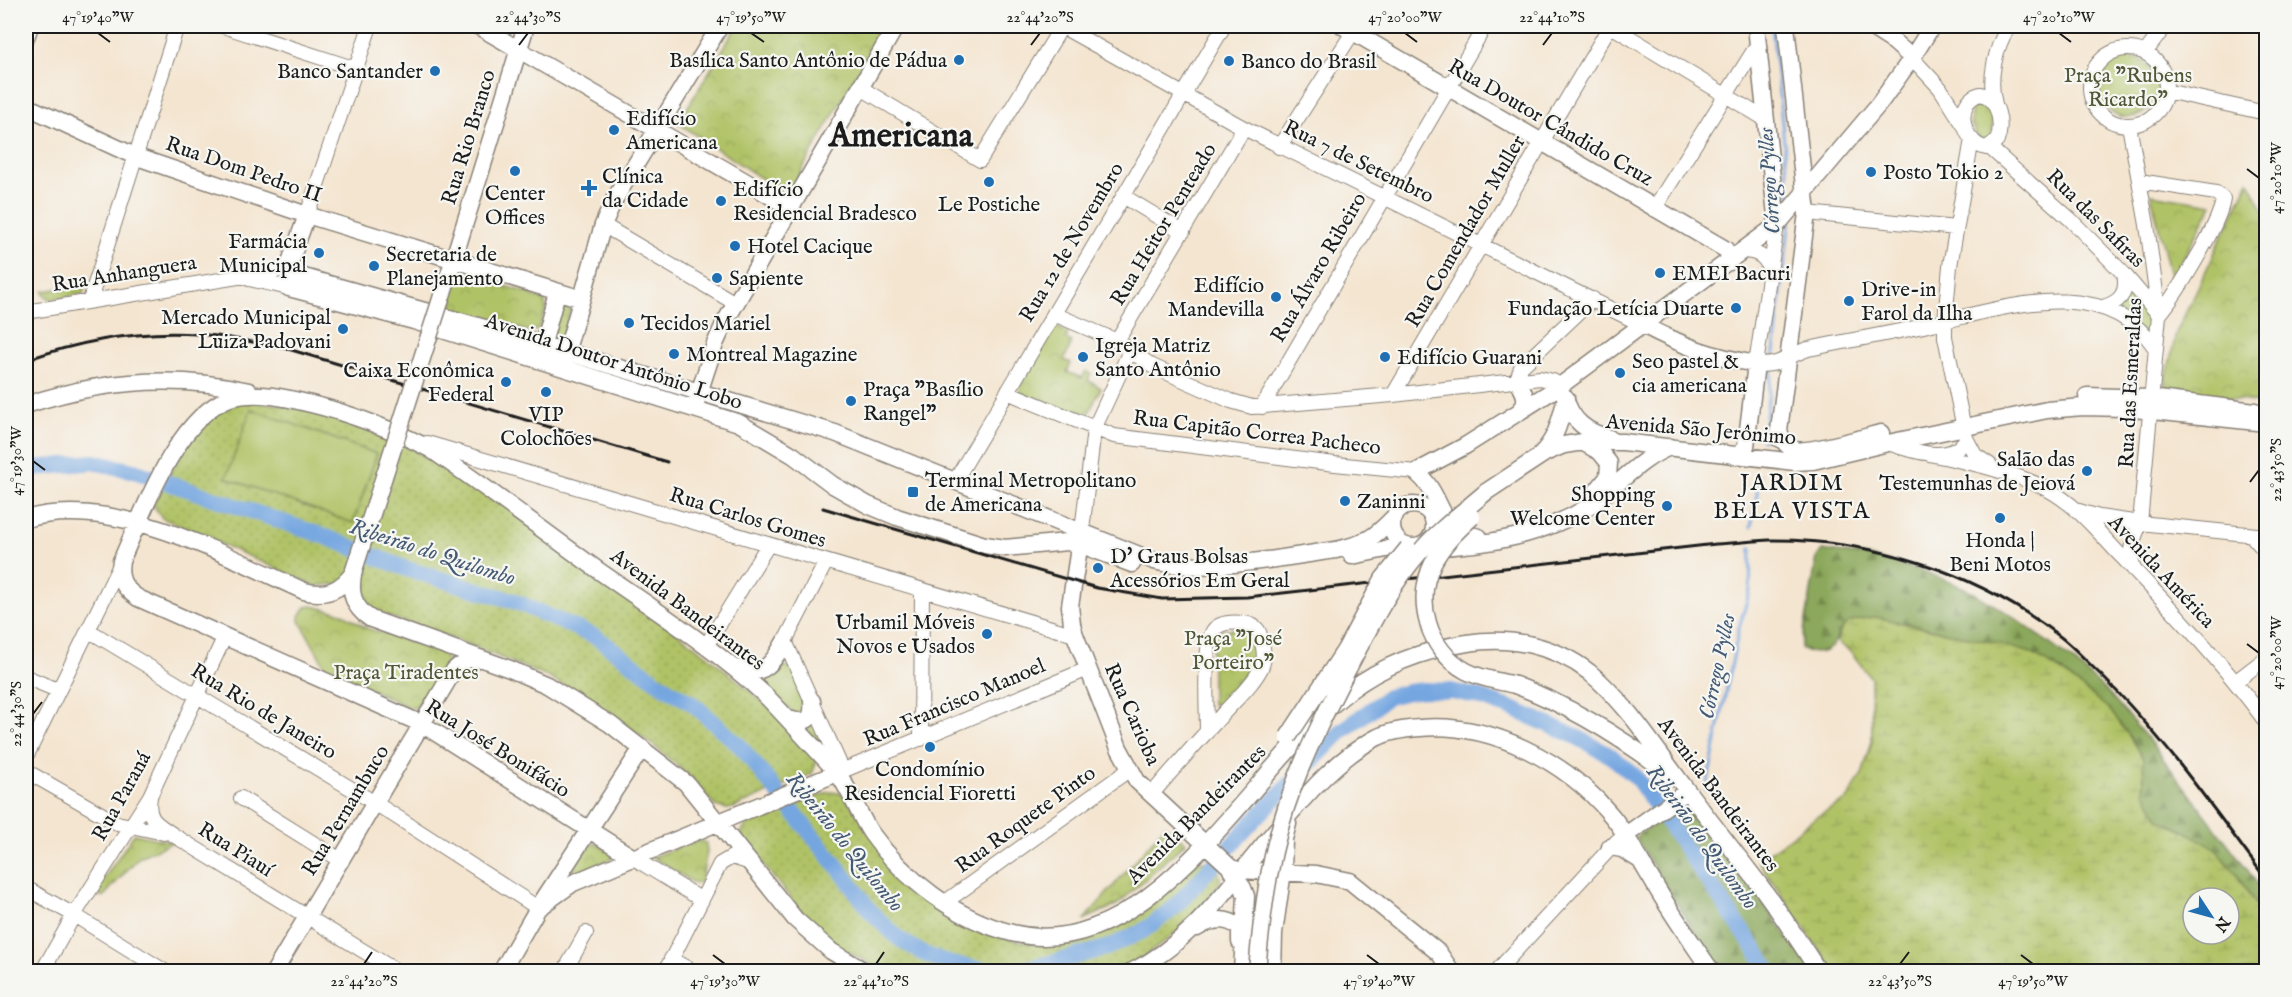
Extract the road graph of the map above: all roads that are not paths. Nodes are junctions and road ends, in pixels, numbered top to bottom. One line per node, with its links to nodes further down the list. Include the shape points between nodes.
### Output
1 (30, 26): 20 (main road)
2 (177, 26): 47 (street)
3 (223, 26): 26 (street)
4 (370, 26): 26 (street)
5 (478, 26): 22 (main road)
6 (526, 26): 22 (main road, Rua Rio Branco)
7 (720, 26): 41 (main road)
8 (896, 26): 27 (main road)
9 (1062, 26): 27 (street, via 980,160); 33 (street, Rua 7 de Setembro)
10 (1224, 26): 33 (street, Rua 12 de Novembro)
11 (1485, 26): 28 (street, Rua Álvaro Ribeiro)
12 (1610, 26): 31 (street); 44 (street, Rua Comendador Muller)
13 (1756, 26): 21 (main road)
14 (1786, 26): 48 (main road)
15 (1869, 26): 24 (main road)
16 (1932, 26): 24 (main road, Avenida Doutor Antônio Lobo)
17 (2009, 26): 25 (street)
18 (2164, 26): 23 (street)
19 (1351, 27): 28 (main road, Rua Doutor Cândido Cruz); 45 (street)
20 (26, 37)
21 (1758, 44): 31 (street); 37 (main road)
22 (519, 49): 41 (main road); 65 (main road, Rua Rio Branco)
23 (2145, 53): 30 (street, via 2162,69); 40 (street, via 2127,49 2109,53 2099,61 2091,78 2091,97 2096,109 2105,118)
24 (1912, 58): 29 (street); 49 (main road, Avenida Doutor Antônio Lobo)
25 (1995, 66): 32 (street, via 1987,86); 34 (street)
26 (356, 69): 57 (street)
27 (861, 88): 55 (main road)
28 (1449, 88): 44 (main road, Rua Doutor Cândido Cruz); 53 (street, Rua Álvaro Ribeiro)
29 (1940, 88): 32 (street, via 1960,97); 39 (street)
30 (2166, 91): 36 (street); 40 (street, via 2157,111)
31 (1725, 94): 37 (street); 56 (street)
32 (1977, 94): 34 (street, via 1988,96); 39 (street, via 1965,106)
33 (1183, 95): 42 (street, Rua 7 de Setembro); 52 (street, Rua 12 de Novembro)
34 (1995, 105): 38 (street)
35 (26, 106): 47 (main road, Rua Dom Pedro II)
36 (2266, 113)
37 (1765, 118): 58 (main road)
38 (1999, 123): 46 (street, via 1999,136); 50 (street, Rua das Safiras, via 2006,148)
39 (1964, 125): 43 (street)
40 (2129, 125): 51 (street, Rua das Esmeraldas)
41 (657, 129): 55 (main road); 59 (main road)
42 (1244, 129): 45 (street, Rua 7 de Setembro); 61 (street, Rua Heitor Penteado)
43 (1972, 139): 46 (street, via 1981,147); 60 (street)
44 (1540, 142): 56 (main road, Rua Doutor Cândido Cruz); 62 (street, Rua Comendador Muller)
45 (1280, 147): 53 (street, Rua 7 de Setembro)
46 (1989, 147): 50 (street, Rua das Safiras)
47 (137, 156): 57 (main road, Rua Dom Pedro II); 75 (street)
48 (1803, 171): 49 (main road, via 1811,176); 54 (main road)
49 (1821, 174): 54 (main road, Avenida Doutor Antônio Lobo)
50 (2026, 178): 66 (street, Rua das Safiras)
51 (2139, 181): 70 (street, Rua das Esmeraldas); 71 (street, via 2216,193 2223,199 2222,209)
52 (1123, 196): 61 (street); 79 (street, Rua 12 de Novembro)
53 (1384, 196): 62 (street, Rua 7 de Setembro); 101 (street, Rua Álvaro Ribeiro)
54 (1804, 202): 58 (main road, Avenida Doutor Antônio Lobo); 60 (street); 85 (main road)
55 (791, 208): 76 (main road)
56 (1654, 209): 64 (main road, Rua Doutor Cândido Cruz, via 1725,249)
57 (307, 215): 65 (main road, Rua Dom Pedro II); 68 (main road)
58 (1781, 220): 63 (main road, Avenida Doutor Antônio Lobo); 67 (street)
59 (603, 225): 73 (main road); 76 (street)
60 (1956, 228): 83 (street)
61 (1183, 232): 86 (street, Rua Heitor Penteado)
62 (1481, 244): 74 (street, Rua 7 de Setembro); 96 (street, Rua Comendador Muller)
63 (1744, 251): 64 (main road, Avenida Doutor Antônio Lobo); 67 (street, via 1761,255)
64 (1730, 262): 84 (main road, Avenida Doutor Antônio Lobo)
65 (451, 268): 72 (main road, Rua Dom Pedro II); 141 (main road, Rua Rio Branco, bridge)
66 (2124, 274): 77 (street, via 2126,286 2121,297); 81 (street, Rua das Safiras)
67 (1770, 275): 92 (street)
68 (292, 276): 69 (street, Rua Anhanguera); 69 (street, Rua Anhanguera, via 282,270); 80 (main road, Rua Anhanguera)
69 (229, 279): 75 (street, Rua Anhanguera)
70 (2156, 281): 71 (street, via 2170,292); 81 (street, Rua das Esmeraldas)
71 (2181, 285): 81 (street)
72 (557, 292): 73 (main road, Rua Dom Pedro II); 90 (main road)
73 (582, 299): 91 (main road)
74 (1593, 299): 84 (street, Rua 7 de Setembro); 93 (street, via 1521,367)
75 (90, 300): 78 (street, Rua Anhanguera)
76 (735, 303): 98 (main road, via 715,344)
77 (2103, 307): 83 (street, via 2046,302); 88 (street, via 2132,323)
78 (26, 312)
79 (1054, 314): 86 (street); 94 (street, Rua 12 de Novembro)
80 (416, 315): 82 (main road, Rua Anhanguera); 90 (main road, Avenida Doutor Antônio Lobo)
81 (2159, 315): 88 (street, Rua das Esmeraldas)
82 (444, 317): 90 (main road, Avenida Doutor Antônio Lobo)
83 (1945, 321): 87 (street); 105 (street, via 1947,352)
84 (1644, 325): 92 (main road, via 1716,357); 95 (main road, Avenida Doutor Antônio Lobo)
85 (1790, 336): 87 (street, via 1794,343); 92 (main road)
86 (1117, 341): 89 (street)
87 (1808, 349): 92 (street)
88 (2156, 349): 100 (street, Rua das Esmeraldas)
89 (1130, 351): 101 (street, via 1152,366 1231,401); 106 (street, Rua Carioba)
90 (540, 352): 91 (main road, Avenida Doutor Antônio Lobo)
91 (564, 359): 98 (main road, Avenida Doutor Antônio Lobo)
92 (1770, 363): 107 (main road); 114 (main road, via 1746,446)
93 (1517, 380): 95 (street, via 1553,381); 96 (street); 103 (main road, via 1526,396)
94 (1007, 392): 106 (street, Rua Capitão Correa Pacheco); 119 (street, Rua 12 de Novembro)
95 (1563, 392): 103 (main road, Avenida Doutor Antônio Lobo); 110 (main road, via 1571,414 1582,426); 116 (main road, via 1553,440)
96 (1393, 395): 101 (street)
97 (273, 396): 99 (main road, via 201,382 154,381 89,389); 108 (main road, Avenida Bandeirantes, via 323,407); 127 (main road, Avenida Bandeirantes, via 231,398 217,404 191,428 164,467)
98 (697, 400): 119 (main road, Avenida Doutor Antônio Lobo, via 835,433); 134 (main road, Avenida Doutor Antônio Lobo, via 793,455 867,505 897,517 1005,548)
99 (26, 405)
100 (2150, 405): 102 (main road, Avenida São Jerônimo); 104 (main road, Avenida São Jerônimo); 105 (main road, Avenida São Jerônimo, via 2087,396 2042,401); 129 (street, Rua das Esmeraldas)
101 (1262, 407)
102 (2266, 412)
103 (1518, 413): 118 (main road, Avenida Doutor Antônio Lobo)
104 (2266, 423)
105 (1964, 428): 107 (main road, Avenida São Jerônimo, via 1799,451 1787,444); 111 (main road, Avenida São Jerônimo); 113 (street, Avenida São Jerônimo, via 1955,451); 117 (street, Avenida América, via 1975,455)
106 (1094, 429): 118 (street, Rua Capitão Correa Pacheco, via 1114,436); 134 (street, Rua Carioba)
107 (1779, 429): 115 (main road, via 1772,450)
108 (411, 438): 135 (street, Rua Carlos Gomes); 150 (main road, Avenida Bandeirantes)
109 (1583, 442): 110 (main road, Avenida São Jerônimo); 116 (main road, Avenida São Jerônimo, via 1564,445); 133 (main road, via 1609,463 1608,477 1598,490 1575,507 1548,519)
110 (1623, 442): 112 (main road, Avenida São Jerônimo)
111 (1888, 443): 113 (street, Avenida São Jerônimo); 115 (main road, Avenida São Jerônimo, via 1813,461)
112 (1670, 446): 114 (main road, Avenida São Jerônimo); 136 (main road, Avenida Doutor Antônio Lobo, via 1653,453 1592,504 1542,528 1463,546)
113 (1929, 454): 117 (street, Avenida América)
114 (1735, 456): 115 (main road, Avenida São Jerônimo)
115 (1757, 458)
116 (1535, 459): 120 (main road)
117 (2008, 474): 123 (street, Avenida América, via 2048,490)
118 (1422, 476): 121 (main road, Avenida Doutor Antônio Lobo); 122 (main road)
119 (955, 481): 134 (main road, Avenida Doutor Antônio Lobo)
120 (1489, 495): 171 (main road, bridge, via 1434,560 1425,590 1425,610 1437,643 1456,664 1477,676 1551,698 1585,716 1634,747); 174 (main road, bridge, via 1429,529 1396,562 1325,682); 214 (main road, bridge, via 1436,535 1406,568 1320,723 1293,786 1273,855)
121 (1412, 496): 122 (main road, via 1426,491); 124 (main road, Avenida Doutor Antônio Lobo)
122 (1437, 499): 133 (main road, via 1457,531)
123 (2076, 511): 129 (street); 140 (street, Avenida América)
124 (1397, 514): 128 (main road, via 1410,506 1423,508); 134 (main road, Avenida Doutor Antônio Lobo, via 1372,539 1355,546 1205,566 1169,565); 136 (main road, via 1392,523 1395,536 1404,545)
125 (111, 517): 126 (main road, via 54,514); 127 (main road); 137 (main road, via 127,529)
126 (26, 519)
127 (139, 522): 130 (main road); 137 (main road, Avenida Bandeirantes)
128 (1434, 523): 133 (main road, via 1449,536); 136 (main road, via 1430,538)
129 (2140, 523): 131 (street); 140 (street, Rua das Esmeraldas, via 2130,547)
130 (166, 531): 137 (main road, via 140,533); 141 (main road, via 317,594 333,591)
131 (2252, 536): 132 (street); 138 (street)
132 (2266, 536)
133 (1479, 537)
134 (1081, 538): 136 (main road, Avenida Doutor Antônio Lobo, via 1167,576 1203,577 1316,564); 146 (main road, Rua Carioba, via 1070,606)
135 (768, 545): 139 (street, Rua Carlos Gomes); 150 (street)
136 (1414, 547)
137 (126, 550): 143 (main road, Rua José Bonifácio, via 119,571 121,580 128,592); 144 (street)
138 (2266, 552)
139 (826, 562): 142 (street, Rua Carlos Gomes); 148 (street)
140 (2134, 570): 157 (street, Avenida América)
141 (354, 571): 149 (main road, via 352,597 366,616)
142 (922, 590): 146 (street, Rua Carlos Gomes); 165 (street)
143 (138, 598): 144 (street, via 112,597); 147 (main road, Rua José Bonifácio)
144 (97, 614): 145 (street)
145 (88, 630): 158 (street); 159 (street, Rua Rio de Janeiro)
146 (1075, 635): 154 (main road, Rua Carioba)
147 (225, 636): 159 (street, Rua Paraná); 163 (main road, Rua José Bonifácio)
148 (785, 641): 153 (main road, via 765,668 748,672); 160 (street)
149 (443, 646): 152 (main road); 155 (main road, via 454,654)
150 (706, 646): 153 (main road, Avenida Bandeirantes)
151 (2266, 658): 157 (street)
152 (484, 659): 155 (main road, via 466,659); 166 (main road, via 547,685)
153 (733, 667): 161 (main road, Avenida Bandeirantes)
154 (1088, 669): 165 (street, Rua Francisco Manoel); 168 (main road, Rua Carioba)
155 (454, 670): 163 (main road, Rua Pernambuco)
156 (26, 678): 158 (street)
157 (2235, 682): 162 (street, Avenida América)
158 (57, 690): 167 (street)
159 (196, 694): 173 (street, Rua Paraná); 176 (street, Rua Rio de Janeiro)
160 (812, 701): 161 (main road, via 813,713 808,720); 170 (street)
161 (788, 719): 170 (main road, Avenida Bandeirantes)
162 (2266, 722)
163 (422, 724): 176 (main road, Rua Pernambuco); 181 (main road, Rua José Bonifácio)
164 (1207, 732): 164 (street, via 1261,669 1264,658 1260,632 1246,623 1225,623 1213,632 1208,658); 172 (street)
165 (921, 739): 170 (street, Rua Francisco Manoel)
166 (642, 748): 177 (main road, via 686,783); 181 (main road)
167 (26, 757)
168 (1130, 769): 172 (main road, Rua Carioba); 195 (street, Rua Roquete Pinto)
169 (26, 771): 180 (street, Rua Piauí, via 106,818)
170 (840, 772): 179 (main road); 195 (main road, Avenida Bandeirantes, via 879,843 908,874)
171 (1684, 787): 174 (main road, Avenida Bandeirantes, via 1627,711 1588,672 1548,649 1482,640 1406,658 1363,681 1309,729); 183 (main road, via 1667,806); 219 (main road, Avenida Bandeirantes, via 1764,890)
172 (1151, 795): 185 (main road, Rua Carioba)
173 (150, 796): 180 (street, Rua Paraná); 184 (street, Rua Piauí, via 149,813 153,820)
174 (1250, 796): 185 (main road, Avenida Bandeirantes)
175 (241, 798): 188 (street)
176 (375, 803): 188 (main road, Rua Pernambuco); 196 (street, Rua Rio de Janeiro)
177 (704, 805): 179 (main road); 182 (main road, via 702,823)
178 (1295, 808): 183 (main road, via 1335,767 1377,737 1397,730 1436,726 1481,733 1552,763 1595,797); 191 (main road); 192 (main road, via 1286,830)
179 (718, 823): 182 (main road); 190 (main road)
180 (130, 826): 184 (street, Rua Piauí); 197 (street, Rua Paraná)
181 (588, 830): 187 (main road, Rua José Bonifácio); 196 (main road)
182 (695, 832): 187 (main road)
183 (1626, 834): 186 (street); 189 (main road)
184 (175, 836): 198 (street, Rua Piauí)
185 (1208, 846): 191 (main road, Rua Carioba); 195 (main road, Avenida Bandeirantes, via 1143,901 1074,934 1053,937 1011,933)
186 (1610, 847): 189 (main road, via 1622,849); 217 (street)
187 (632, 858): 194 (street, Rua José Bonifácio); 196 (main road, via 568,886)
188 (342, 861): 198 (main road, Rua Pernambuco)
189 (1641, 861): 218 (main road)
190 (748, 862): 194 (street, via 737,857 726,859); 212 (main road, via 811,934)
191 (1232, 869): 192 (main road); 199 (main road, via 1246,896); 202 (main road)
192 (1283, 871): 201 (main road); 216 (main road, via 1350,881 1439,953)
193 (26, 888): 197 (street)
194 (702, 900): 204 (street)
195 (944, 903)
196 (538, 908): 209 (main road)
197 (74, 915): 205 (street, Rua Paraná); 206 (street)
198 (307, 918): 207 (main road, Rua Pernambuco); 208 (street, Rua Piauí)
199 (1246, 927): 201 (main road, via 1252,915 1263,909 1271,915); 203 (main road)
200 (586, 933): 210 (street)
201 (1274, 933): 215 (main road)
202 (1182, 940): 203 (main road, via 1204,923 1229,921 1240,928); 213 (main road)
203 (1242, 964)
204 (668, 965): 211 (street)
205 (42, 972)
206 (166, 972)
207 (274, 972)
208 (398, 972)
209 (501, 972)
210 (564, 972)
211 (694, 972)
212 (866, 972)
213 (1131, 972)
214 (1257, 972)
215 (1273, 972)
216 (1452, 972)
217 (1496, 972)
218 (1712, 972)
219 (1820, 972)

